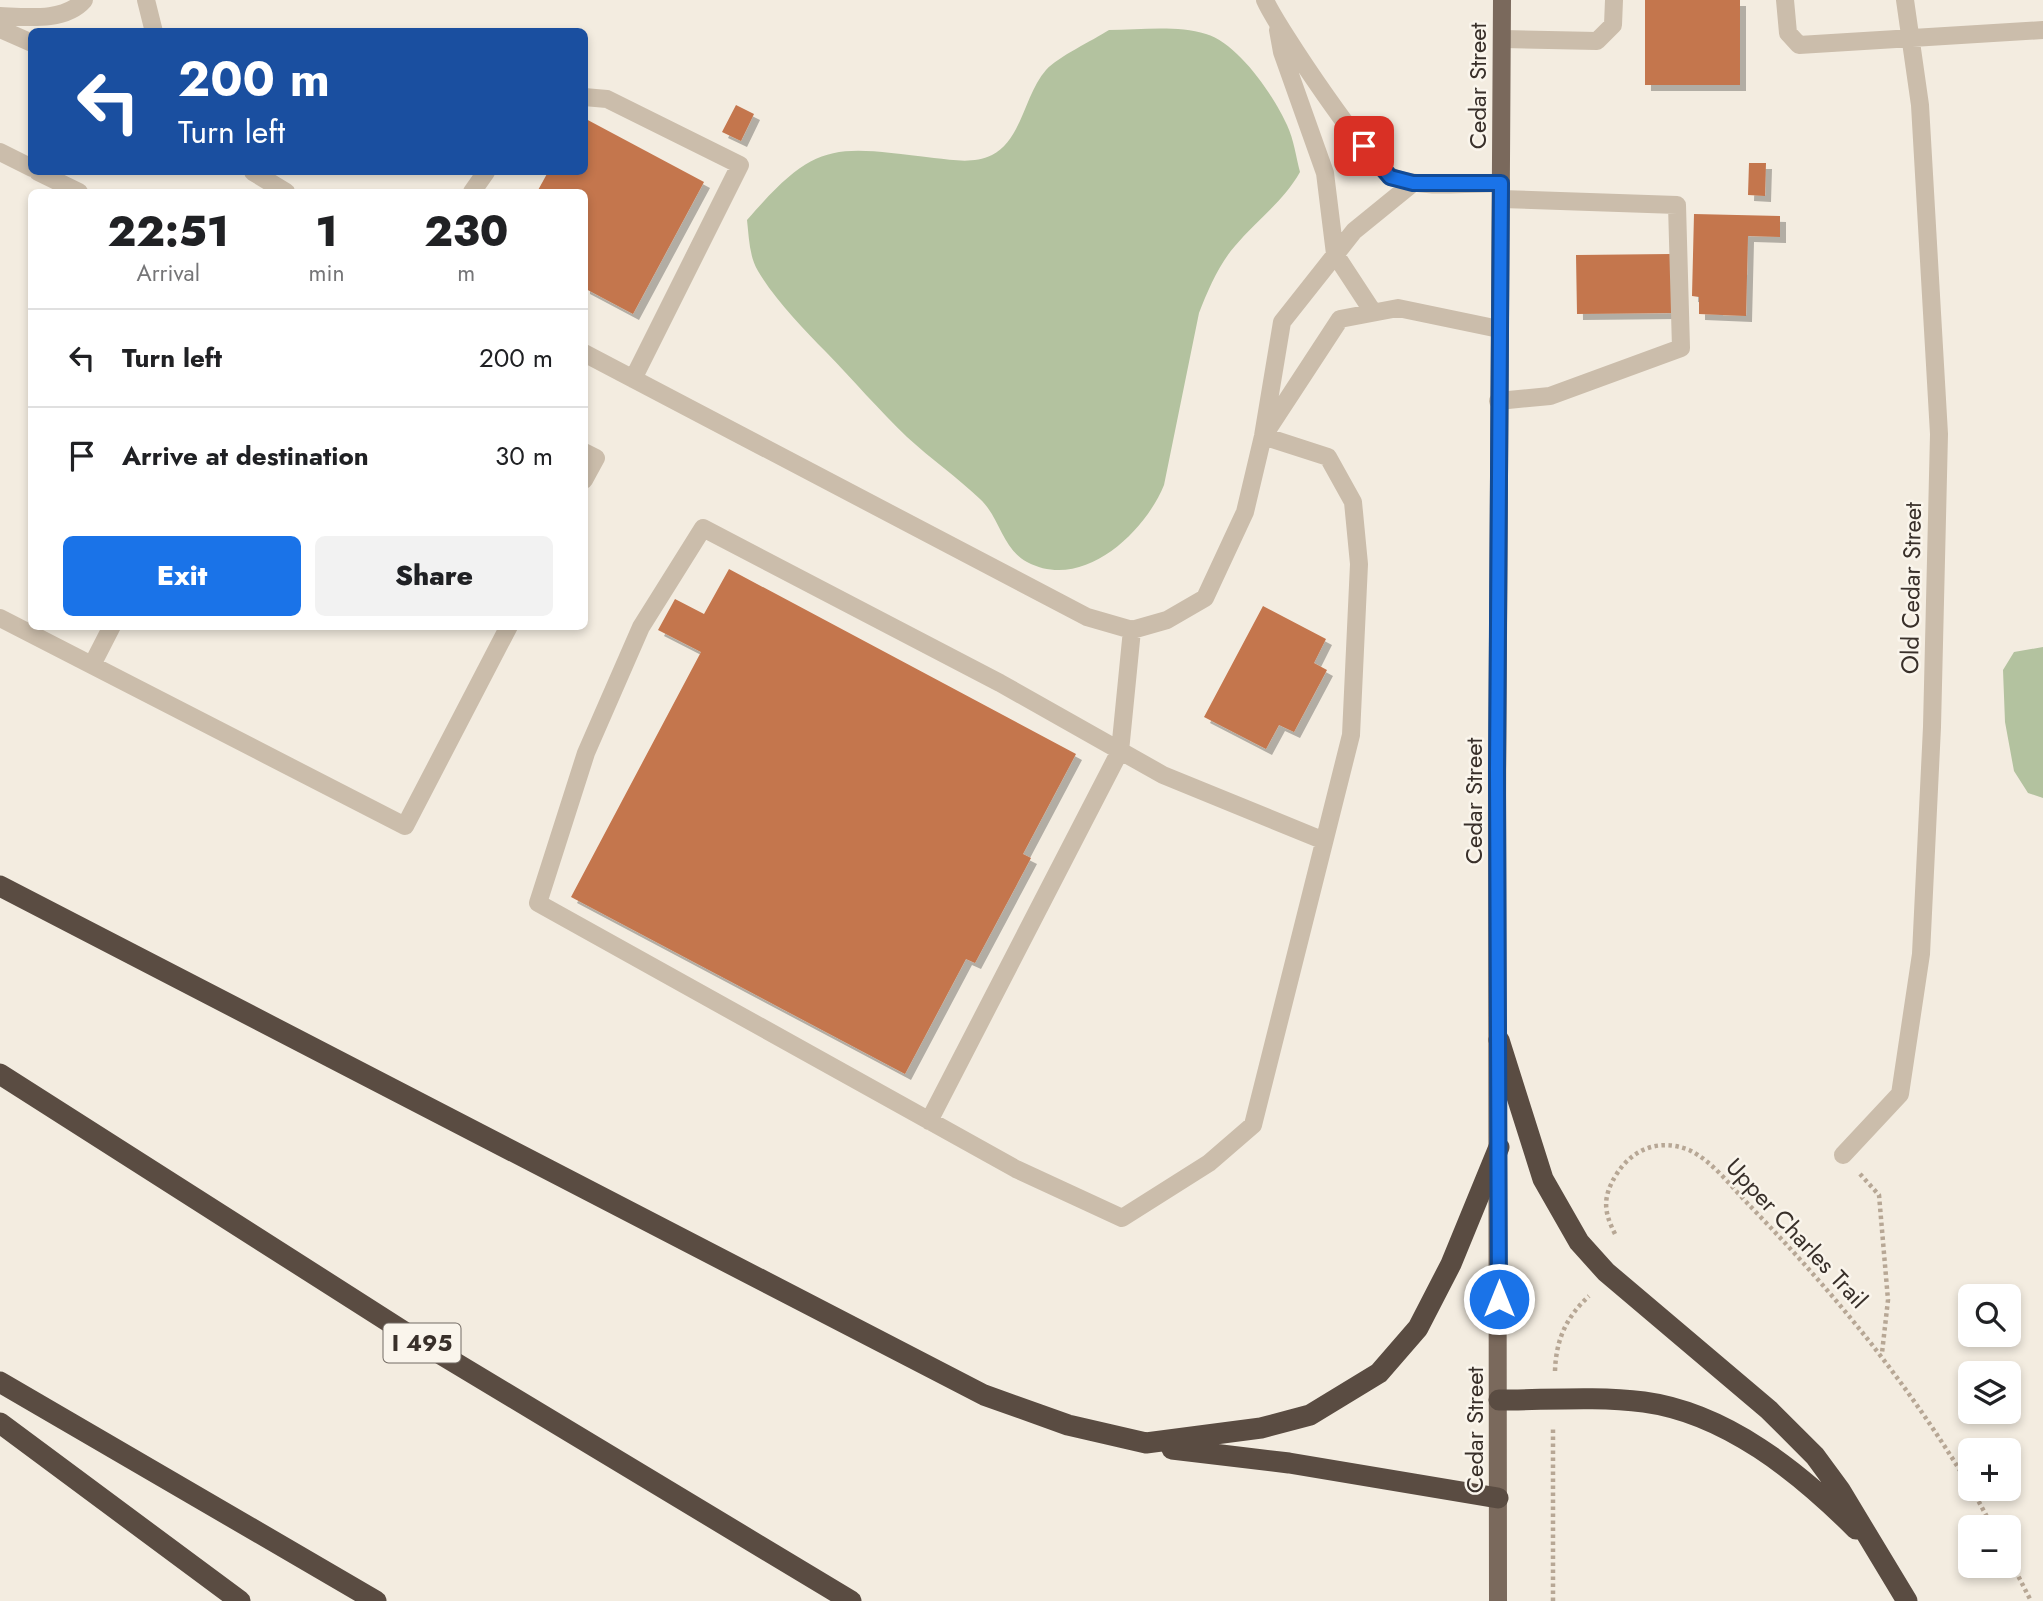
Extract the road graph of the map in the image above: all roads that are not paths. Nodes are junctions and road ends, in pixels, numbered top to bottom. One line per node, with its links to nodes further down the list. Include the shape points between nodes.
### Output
1 (84, 0): 8 (street, via 46,17)
2 (146, 0): 10 (street)
3 (1265, 0): 9 (street)
4 (1502, 0): 13 (main road, Cedar Street)
5 (1614, 0): 13 (street, via 1613,25 1597,41)
6 (1785, 0): 14 (street, via 1788,33 1800,45)
7 (1905, 0): 14 (street, Old Cedar Street)
8 (0, 16)
9 (1277, 23): 21 (street, via 1376,163 1390,177); 25 (street, via 1282,52 1325,173)
10 (153, 28)
11 (0, 29): 15 (street)
12 (2043, 30): 14 (street)
13 (1503, 39): 24 (main road, Cedar Street)
14 (1911, 39): 46 (street, Old Cedar Street, via 1920,105 1939,434 1933,727 1921,954 1900,1094)
15 (28, 41)
16 (588, 97): 29 (street, via 607,99 740,164)
17 (0, 152): 18 (street)
18 (28, 166)
19 (44, 175): 22 (street)
20 (258, 175): 23 (street)
21 (1413, 183): 24 (street); 25 (street, via 1354,231)
22 (73, 189)
23 (281, 189)
24 (1501, 191): 27 (main road, Cedar Street); 30 (street, via 1677,205 1681,348 1549,396)
25 (1335, 254): 26 (street); 31 (street, via 1282,322)
26 (1373, 312): 27 (street, via 1398,308); 31 (street, via 1340,319)
27 (1499, 329): 30 (main road, Cedar Street)
28 (588, 355): 29 (street)
29 (633, 379): 37 (street, via 1087,618)
30 (1498, 401): 42 (main road, Cedar Street)
31 (1263, 436): 37 (street, via 1245,512 1205,598 1167,620); 40 (street, via 1328,457 1353,502 1359,564 1351,735)
32 (588, 454): 33 (street, via 596,458)
33 (588, 473)
34 (0, 618): 38 (street)
35 (110, 630): 38 (street)
36 (507, 630): 38 (street, via 405,826)
37 (1132, 630): 39 (street)
38 (92, 665)
39 (1120, 751): 40 (street, via 1163,775); 44 (street); 44 (street, via 703,528 641,628 586,753 538,903)
40 (1322, 840): 44 (street, via 1253,1125 1209,1163 1122,1219)
41 (0, 886): 50 (highway, via 984,1395 1068,1425)
42 (1499, 1040): 45 (main road, Cedar Street); 52 (highway, via 1543,1179 1579,1242 1613,1278 1793,1433 1829,1473)
43 (0, 1074): 55 (highway, I 495, via 414,1338)
44 (929, 1121)
45 (1499, 1147): 48 (main road, Cedar Street); 50 (highway, via 1435,1300 1418,1328 1379,1373 1310,1415 1261,1428)
46 (1843, 1156)
47 (0, 1382): 54 (highway)
48 (1499, 1400): 51 (main road, Cedar Street); 52 (highway, via 1628,1401 1690,1415 1774,1459)
49 (0, 1423): 53 (highway)
50 (1146, 1443): 51 (highway)
51 (1498, 1498): 56 (main road, Cedar Street)
52 (1872, 1546): 57 (highway)
53 (240, 1601)
54 (376, 1601)
55 (851, 1601)
56 (1499, 1601)
57 (1908, 1601)

